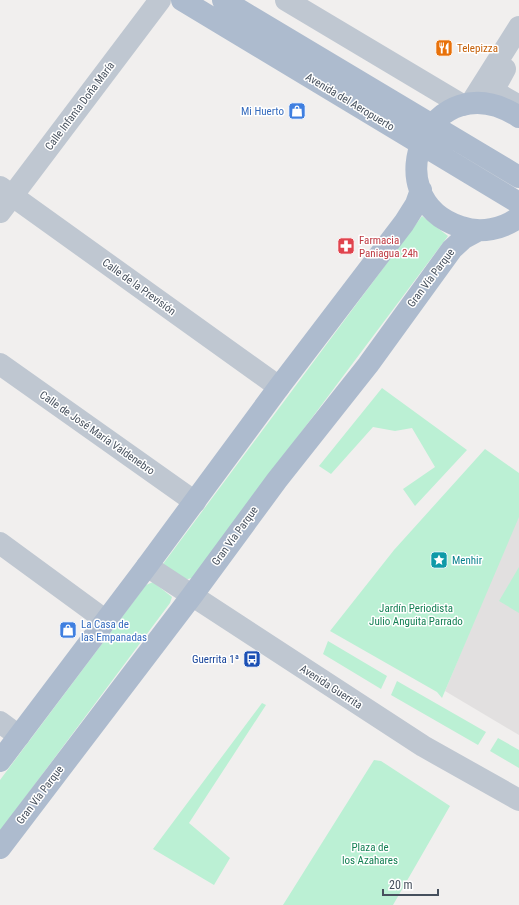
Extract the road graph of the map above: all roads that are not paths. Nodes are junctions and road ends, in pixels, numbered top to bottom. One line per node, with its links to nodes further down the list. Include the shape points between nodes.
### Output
1 (160, 0): 14 (street, Calle Infanta Doña María)
2 (182, 0): 11 (main road, Avenida del Aeropuerto)
3 (223, 0): 10 (main road, Avenida del Aeropuerto)
4 (286, 0): 7 (street)
5 (519, 27): 7 (street)
6 (519, 46): 8 (street, via 493,91)
7 (466, 104): 9 (main road, via 502,107); 10 (main road, via 442,115)
8 (519, 106)
9 (519, 117)
10 (432, 124): 11 (main road); 12 (main road, Avenida del Aeropuerto)
11 (420, 144): 13 (main road, via 416,170); 15 (main road, Avenida del Aeropuerto)
12 (519, 177)
13 (420, 190): 17 (main road, via 431,208 440,216 457,226); 19 (main road, via 409,217)
14 (4, 198): 19 (street, Calle de la Previsión)
15 (519, 203)
16 (519, 217): 17 (main road, via 498,228)
17 (477, 231): 23 (main road, Gran Vía Parque, via 452,249 368,365 276,480)
18 (0, 364): 20 (street, Calle de José María Valdenebro)
19 (279, 387): 20 (main road)
20 (195, 502): 22 (main road)
21 (0, 543): 24 (street)
22 (147, 566): 23 (street, Avenida Guerrita); 24 (main road)
23 (192, 597): 28 (street, Avenida Guerrita, via 423,746); 29 (main road, Gran Vía Parque)
24 (105, 620): 26 (main road)
25 (0, 722): 26 (street)
26 (19, 736): 27 (main road)
27 (0, 761)
28 (519, 800)
29 (0, 848)

